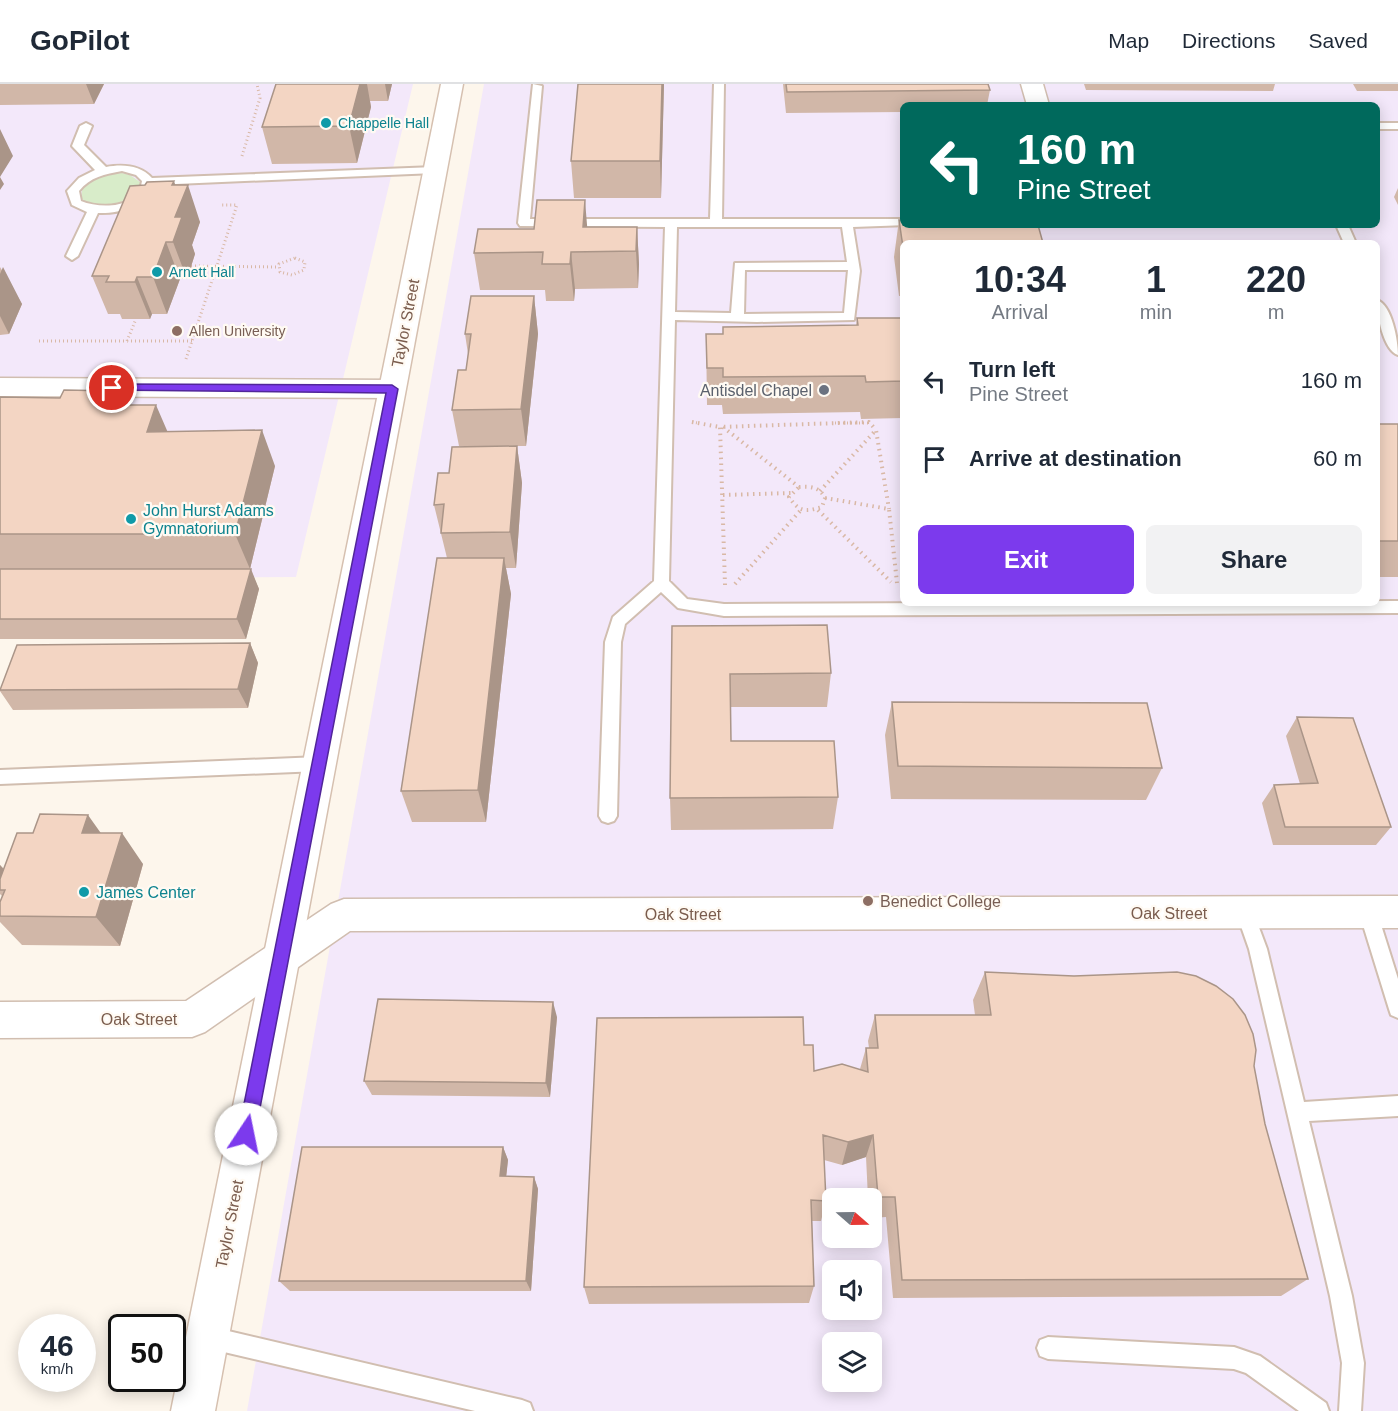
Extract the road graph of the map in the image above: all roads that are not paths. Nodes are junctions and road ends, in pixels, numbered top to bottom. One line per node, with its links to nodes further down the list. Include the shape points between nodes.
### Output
1 (452, 84): 9 (main road, Taylor Street)
2 (719, 84): 15 (lane)
3 (1032, 84): 5 (main road)
4 (537, 86): 14 (lane, via 524,223)
5 (1037, 102)
6 (86, 126): 10 (lane, via 78,146)
7 (1380, 126): 8 (lane)
8 (1398, 126)
9 (435, 170): 11 (lane); 24 (main road, Taylor Street)
10 (103, 171): 11 (lane, via 133,170); 12 (lane, via 86,178 73,191 76,203)
11 (149, 182): 12 (lane, via 147,193 129,206)
12 (93, 211): 17 (lane)
13 (900, 223): 16 (lane)
14 (671, 224): 15 (lane); 20 (lane)
15 (716, 224): 16 (lane)
16 (847, 224): 18 (lane)
17 (72, 256)
18 (854, 267): 21 (lane, via 850,316); 21 (lane, via 739,266)
19 (1380, 311): 22 (lane)
20 (668, 316): 21 (lane); 25 (lane)
21 (737, 318)
22 (1398, 351)
23 (0, 387): 24 (main road)
24 (392, 389): 27 (main road, Taylor Street)
25 (661, 583): 26 (lane, via 682,604 724,610); 29 (lane, via 618,621)
26 (1398, 607)
27 (319, 764): 28 (lane); 32 (main road, Taylor Street)
28 (0, 777)
29 (608, 816)
30 (1245, 912): 31 (main road, Oak Street); 32 (main road, Oak Street, via 344,915); 36 (lane, via 1258,950)
31 (1383, 912): 33 (lane)
32 (280, 958): 34 (main road, Oak Street, via 192,1019); 37 (main road, Taylor Street)
33 (1398, 1009)
34 (0, 1020)
35 (1398, 1106): 36 (lane)
36 (1297, 1112): 42 (lane, via 1353,1363)
37 (207, 1337): 39 (main road, Taylor Street); 40 (lane)
38 (1048, 1348): 41 (lane, via 1234,1358 1251,1364)
39 (192, 1411)
40 (522, 1411)
41 (1318, 1411)
42 (1350, 1411)

